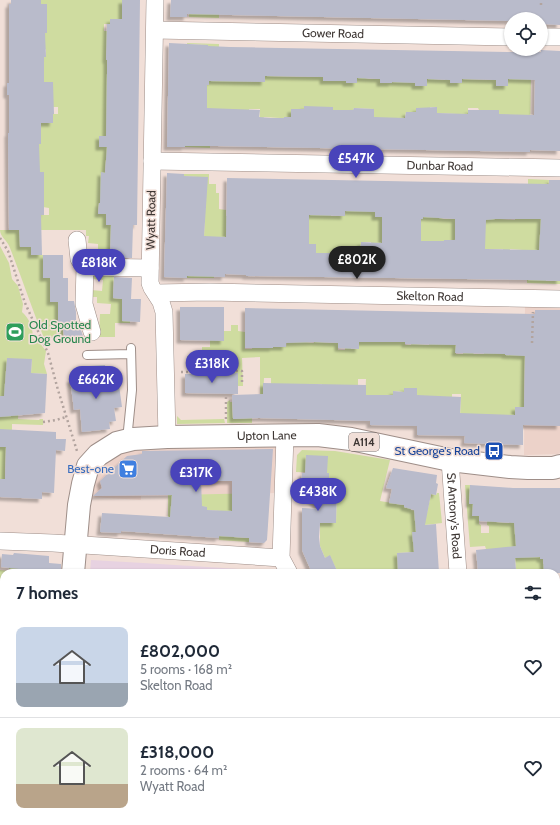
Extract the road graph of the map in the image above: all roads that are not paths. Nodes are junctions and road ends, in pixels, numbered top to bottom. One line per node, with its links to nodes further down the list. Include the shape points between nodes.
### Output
1 (155, 0): 2 (street, Wyatt Road)
2 (155, 30): 3 (street, Gower Road); 6 (street, Wyatt Road)
3 (504, 37)
4 (548, 37): 5 (street)
5 (560, 38)
6 (152, 160): 7 (street, Dunbar Road); 10 (street, Wyatt Road)
7 (560, 168)
8 (77, 240): 9 (street, via 79,259)
9 (85, 267): 10 (street); 13 (street, via 84,304)
10 (150, 268): 11 (street, Wyatt Road, via 150,283)
11 (156, 293): 12 (street, Skelton Road); 16 (street, Wyatt Road, via 164,312)
12 (560, 299)
13 (92, 332)
14 (88, 355): 17 (lane, via 131,351 132,390)
15 (285, 435): 16 (main road, Upton Lane / A114); 18 (main road, Upton Lane / A114, via 351,439); 22 (street)
16 (167, 437): 17 (main road, Upton Lane / A114)
17 (127, 440): 21 (main road, Upton Lane / A114, via 83,460 83,484)
18 (450, 460): 19 (main road, Upton Lane / A114, via 510,467); 25 (street, St Antony's Road)
19 (560, 466)
20 (0, 541): 21 (street, Doris Road)
21 (75, 545): 22 (street, Doris Road); 23 (main road)
22 (281, 558): 24 (street)
23 (73, 569)
24 (287, 569)
25 (458, 569)

